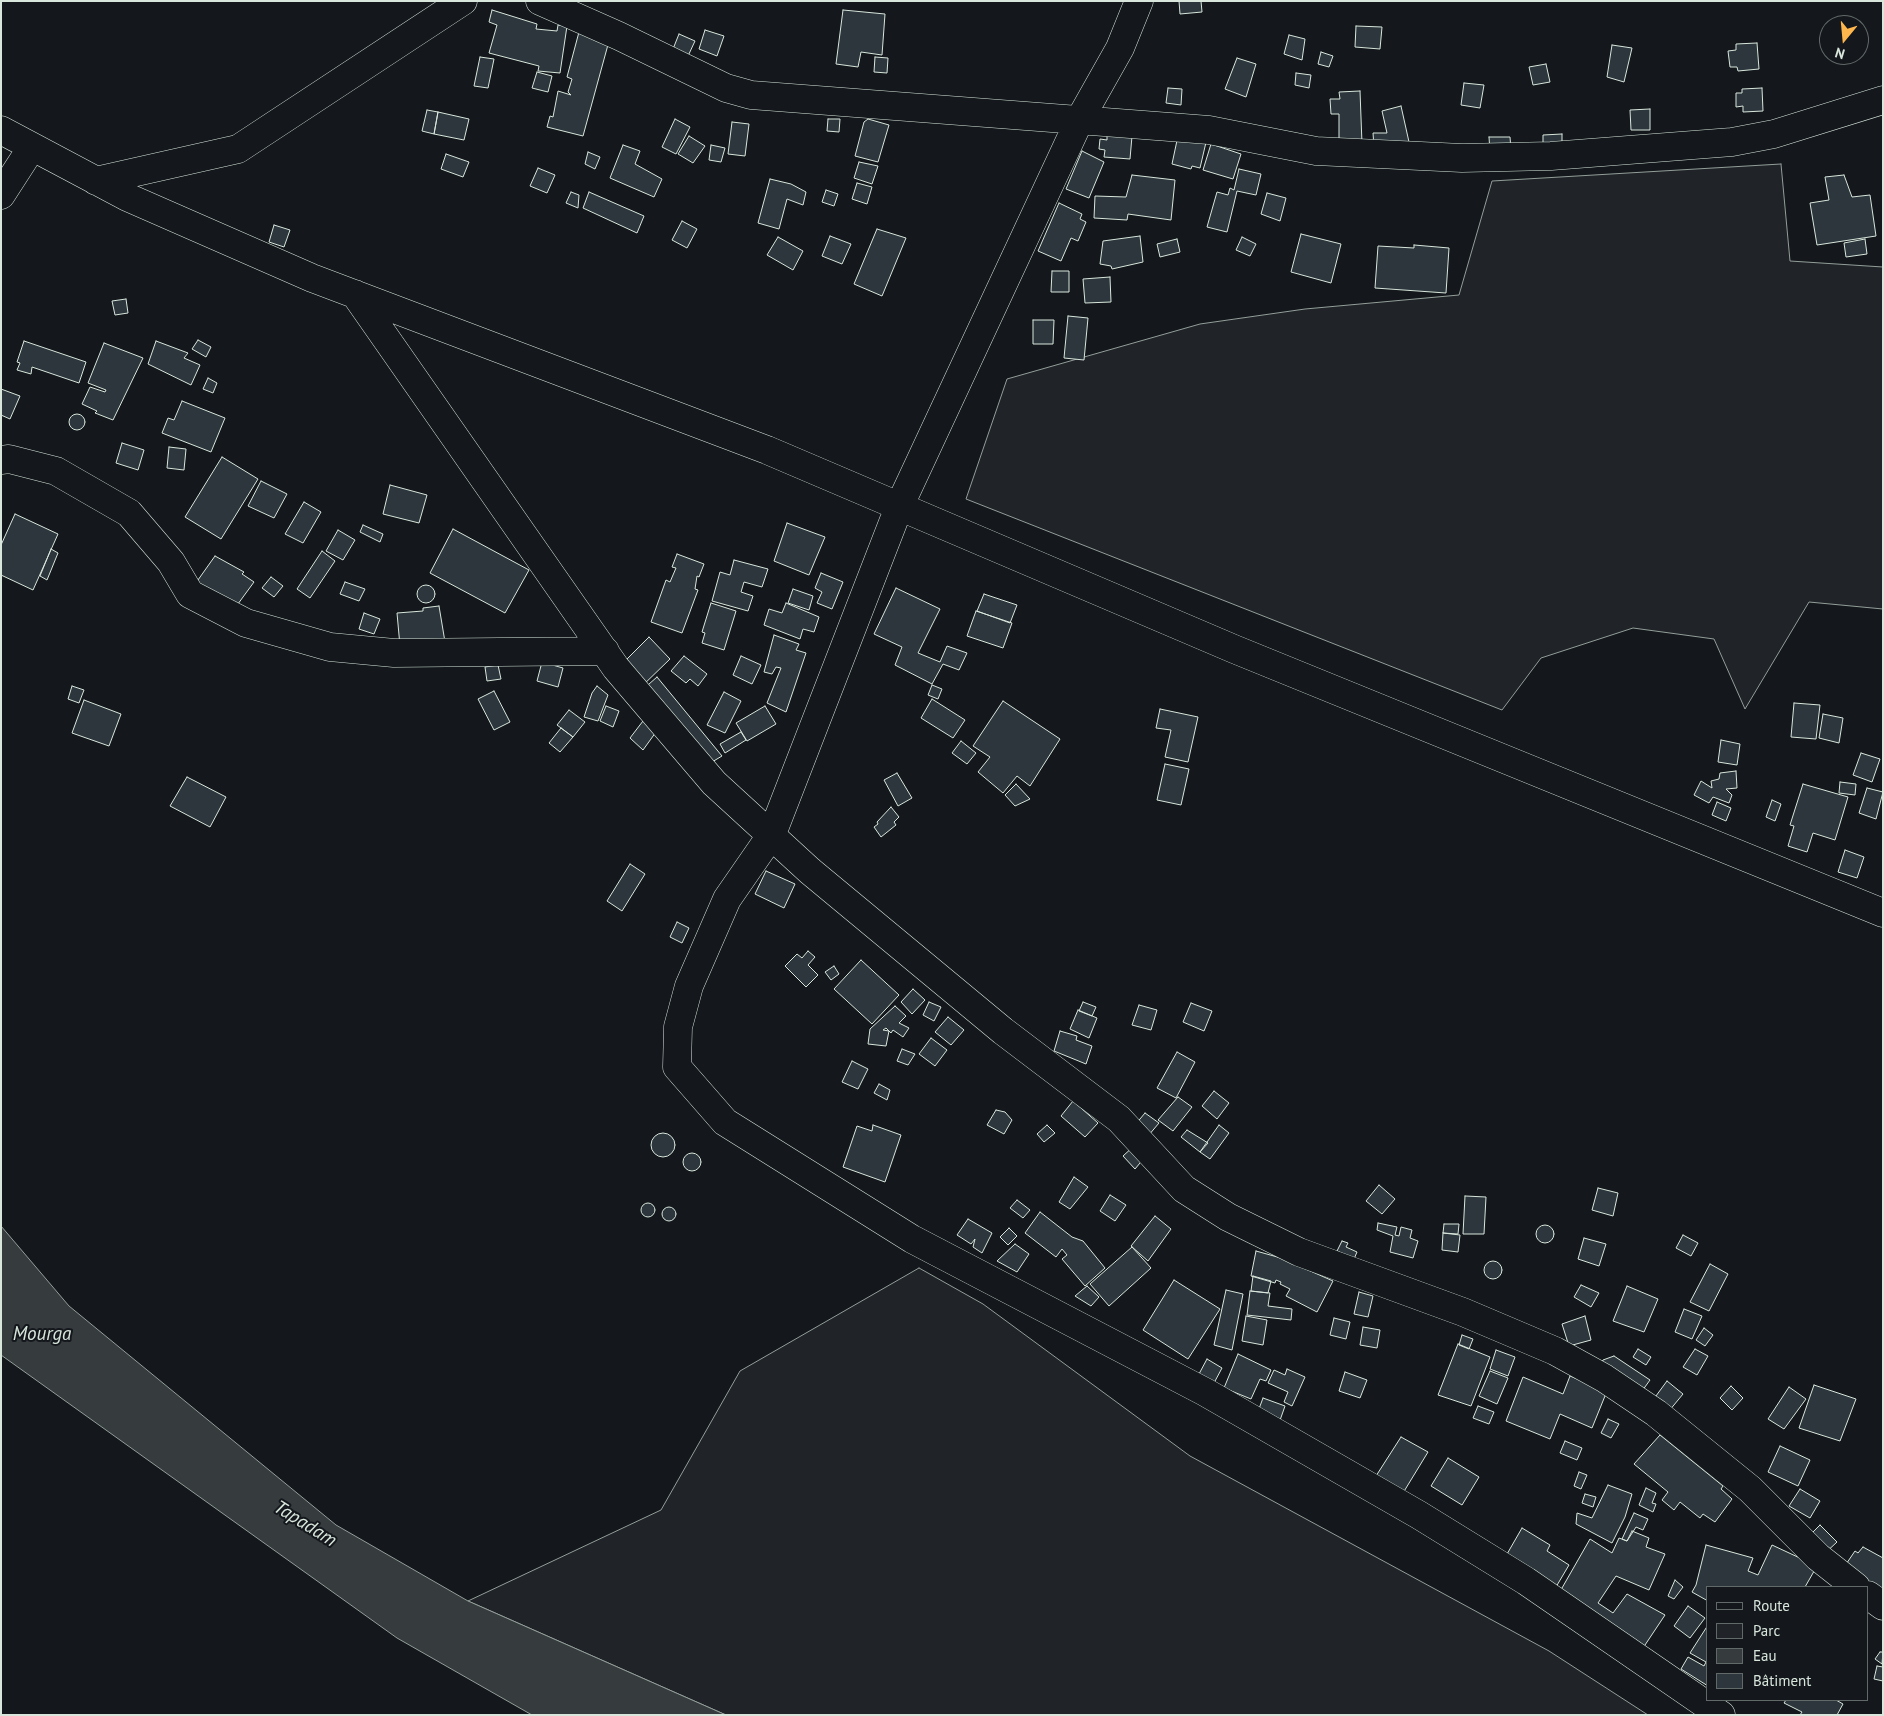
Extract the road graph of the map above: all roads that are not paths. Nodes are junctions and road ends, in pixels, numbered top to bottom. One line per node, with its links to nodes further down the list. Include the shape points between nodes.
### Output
1 (463, 1): 8 (street, via 238,149)
2 (540, 1): 5 (street, via 726,88 751,95)
3 (1140, 1): 5 (street, via 1120,48)
4 (1883, 100): 5 (street, via 1774,134 1732,142 1541,156 1462,158 1316,151 1209,130)
5 (1080, 119): 12 (street)
6 (1, 130): 7 (street)
7 (32, 147): 8 (street); 9 (street)
8 (96, 182): 10 (street)
9 (1, 195)
10 (354, 294): 12 (street, via 767,450); 13 (street)
11 (1, 460): 13 (street, via 9,459 56,471 129,513 172,562 190,594 246,623 330,647 394,653)
12 (899, 507): 14 (street); 15 (street, via 1234,649)
13 (605, 651): 14 (street, via 697,765)
14 (772, 834): 16 (street, via 810,871 996,1024 1119,1119 1184,1189 1228,1217 1299,1252 1463,1312 1555,1351 1604,1378 1656,1413 1750,1489 1818,1557); 19 (street, via 727,899 689,986 678,1026 677,1067 725,1122 912,1238 1205,1392 1419,1515 1526,1582)
15 (1883, 913)
16 (1855, 1586)
17 (1869, 1596): 18 (street)
18 (1883, 1606)
19 (1721, 1715)

